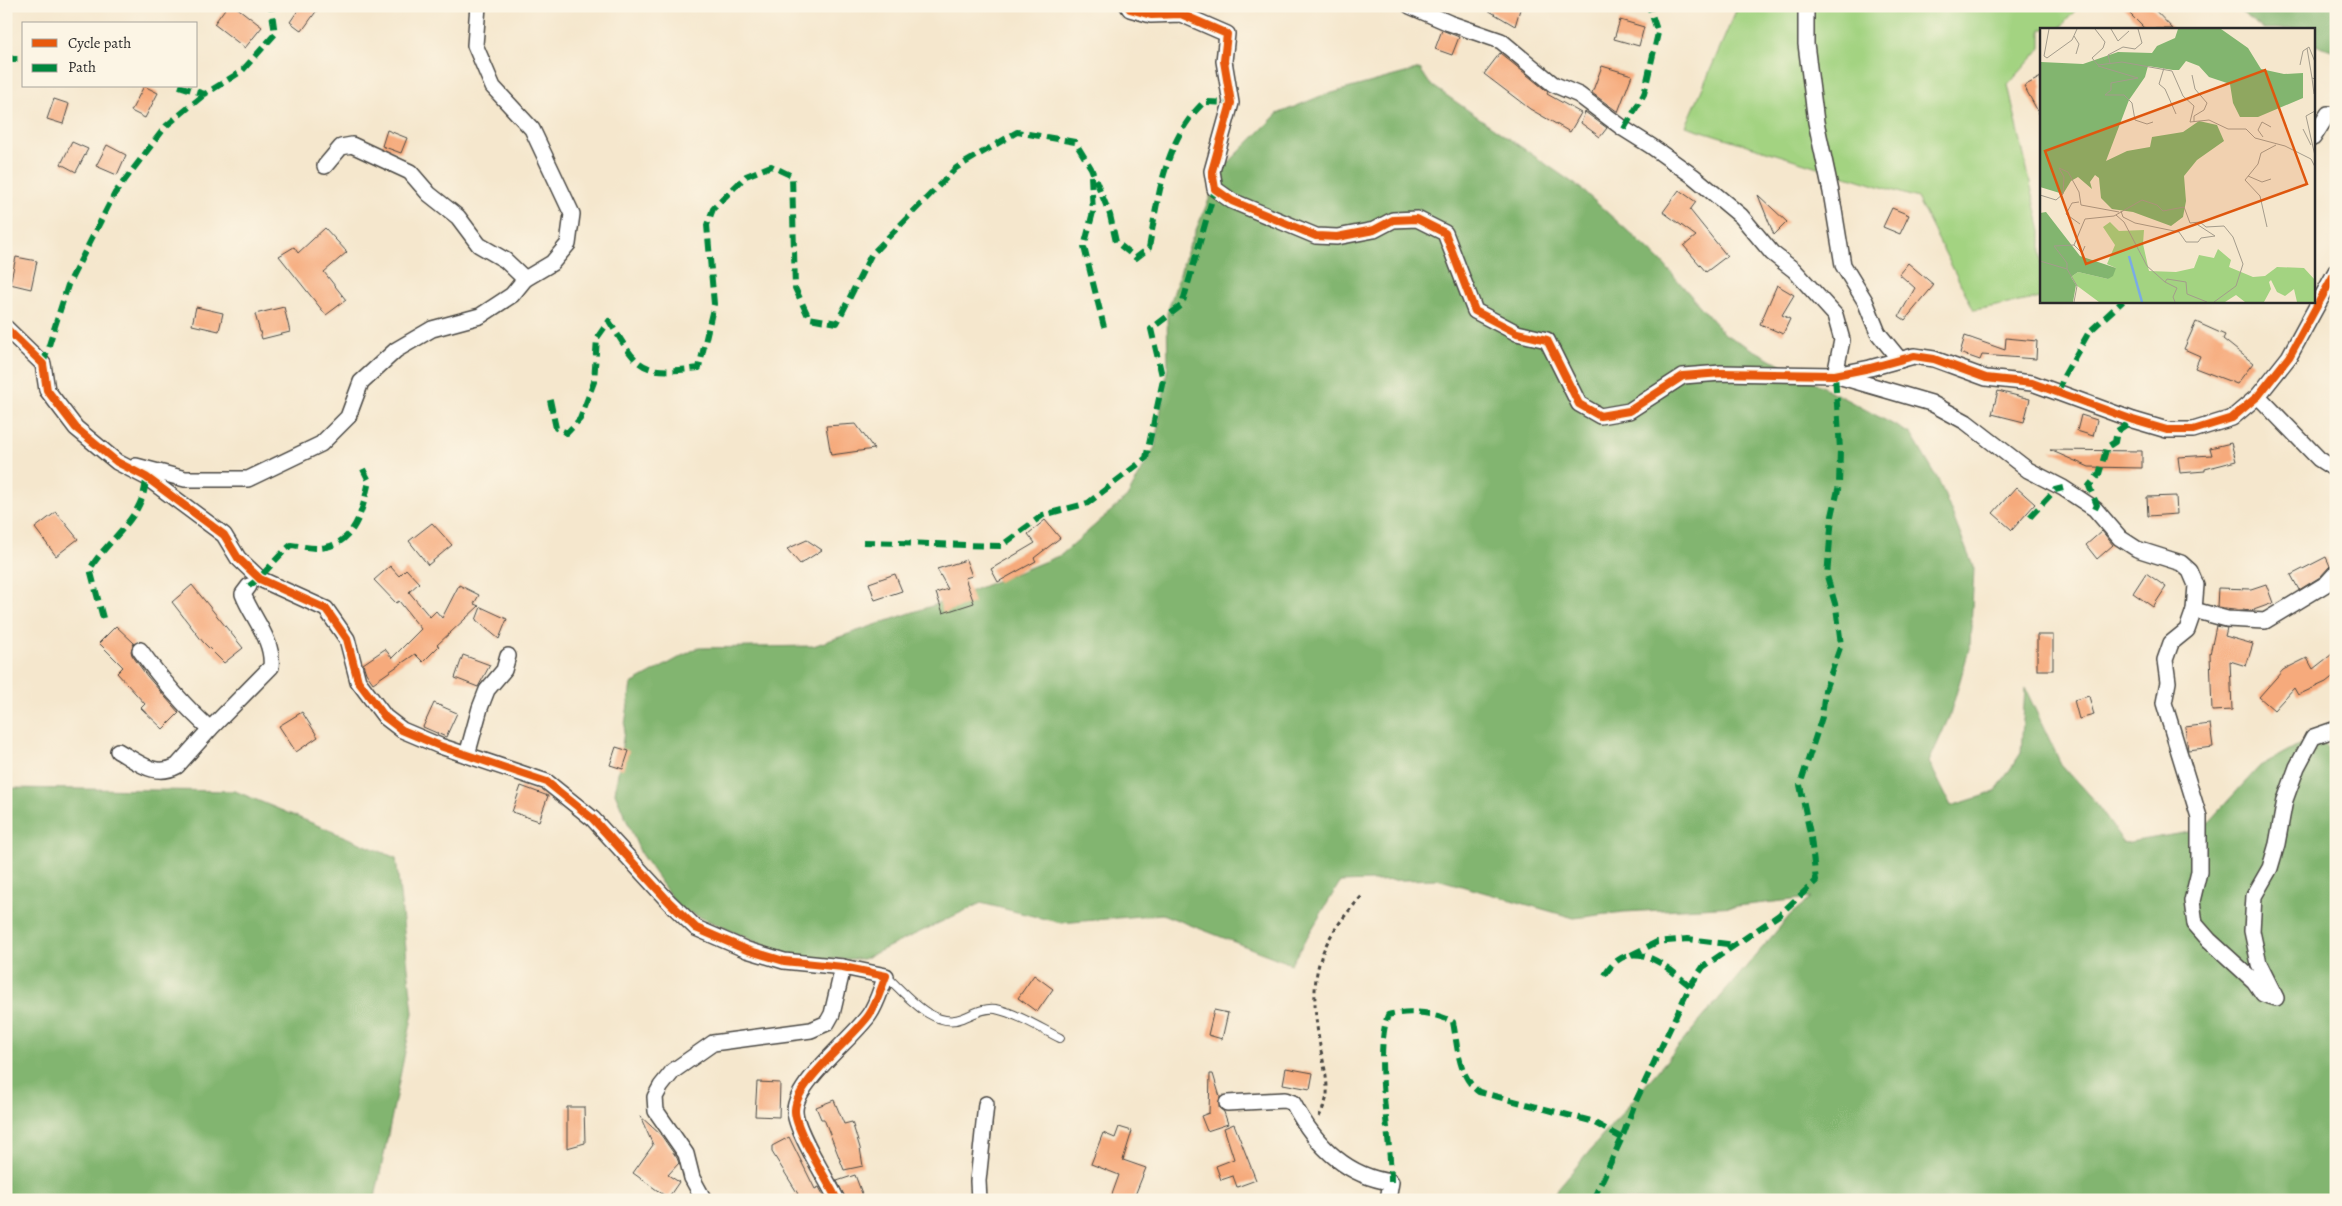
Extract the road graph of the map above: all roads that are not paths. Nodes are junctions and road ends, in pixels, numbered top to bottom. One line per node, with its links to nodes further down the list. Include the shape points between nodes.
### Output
1 (478, 6): 10 (street, via 475,45 493,87 532,129 572,214 568,244 552,263)
2 (1128, 6): 5 (street, via 1151,15)
3 (1410, 6): 13 (street, via 1501,41 1552,84 1579,95 1693,176 1741,216 1772,254 1794,270 1835,315 1842,340)
4 (1806, 6): 12 (street, via 1806,44 1816,122 1843,265 1865,301 1878,333)
5 (1178, 10): 13 (street, via 1227,34 1224,61 1231,103 1212,171 1214,189 1232,201 1316,236 1337,237 1374,230 1393,220 1417,219 1445,233 1475,311 1517,333 1546,340 1579,404 1600,416 1629,411 1683,376)
6 (2336, 115): 7 (street, via 2328,114)
7 (2314, 136)
8 (325, 166): 10 (street, via 342,147 352,145 410,172 429,194 458,217 479,246 505,260)
9 (2336, 271): 14 (street, via 2288,357)
10 (525, 279): 15 (street, via 512,295 480,316 432,329 396,350 360,382 348,417 321,444 248,479 185,479)
11 (6, 328): 15 (street, via 43,364 47,390 76,428)
12 (1900, 360): 13 (street); 14 (street, via 1914,356 1934,359 1986,378 2032,383 2167,430 2193,430 2232,418)
13 (1835, 375): 19 (street, via 1931,402 1966,422 2028,470 2095,510 2131,546 2181,563 2190,571 2196,586)
14 (2258, 396): 16 (street, via 2318,458)
15 (117, 462): 25 (street, via 146,478 224,535 238,558 260,579 326,609 347,639 358,681 385,717 402,730)
16 (2336, 470)
17 (2336, 573): 19 (street, via 2326,584 2265,621 2227,619)
18 (249, 586): 22 (street, via 243,594 265,635 271,667)
19 (2194, 610): 23 (street, via 2187,630 2171,643 2166,660 2168,682 2164,703 2199,817 2199,872 2192,901 2195,924 2254,981 2263,994 2276,998 2259,964 2252,931 2254,896 2270,868 2278,844 2285,800 2297,767 2313,737)
20 (140, 650): 22 (street, via 160,677)
21 (508, 656): 25 (street, via 504,670 487,690)
22 (210, 729): 24 (street, via 171,769 153,771)
23 (2336, 729)
24 (118, 751)
25 (467, 755): 26 (street, via 547,782 593,819 696,928 747,950 784,961)
26 (843, 967): 27 (street); 31 (street, via 827,1023 811,1030 714,1043 674,1071 661,1086 655,1097 656,1111 686,1154 692,1178)
27 (886, 976): 28 (lane, via 939,1020 948,1022 982,1010 995,1009); 32 (street, via 869,1015 829,1058 797,1101 795,1112 801,1132)
28 (1060, 1038)
29 (1227, 1103): 34 (street, via 1284,1100 1293,1103 1322,1146 1354,1171 1372,1180 1392,1182)
30 (986, 1104): 33 (street)
31 (704, 1200)
32 (838, 1200)
33 (979, 1200)
34 (1388, 1200)

